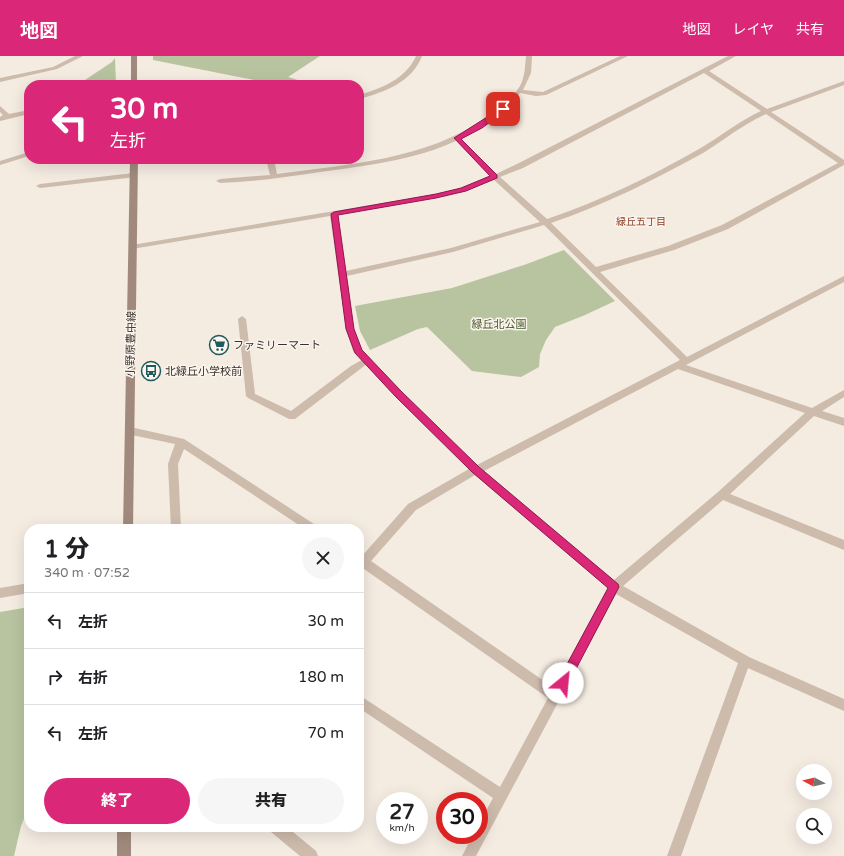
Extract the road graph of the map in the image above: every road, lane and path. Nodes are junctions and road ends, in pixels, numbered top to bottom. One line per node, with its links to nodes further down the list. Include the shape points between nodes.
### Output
1 (80, 56): 10 (street, via 55,68)
2 (134, 56): 11 (street)
3 (419, 56): 14 (street, via 409,72 395,83)
4 (530, 56): 13 (street, via 528,74)
5 (607, 56): 8 (street)
6 (625, 56): 8 (street)
7 (733, 56): 9 (street)
8 (609, 63): 13 (street, via 544,94)
9 (705, 71): 16 (street); 30 (street)
10 (0, 80)
11 (134, 80)
12 (844, 83): 16 (street)
13 (519, 91): 20 (street, via 501,112)
14 (364, 95)
15 (0, 108): 18 (street)
16 (766, 111): 22 (street); 34 (street, via 663,172)
17 (24, 113): 18 (street)
18 (7, 116): 19 (street)
19 (0, 119)
20 (457, 138): 27 (street, via 424,152); 30 (street)
21 (24, 156): 23 (street)
22 (842, 160): 36 (street, via 725,228 671,248)
23 (0, 163)
24 (134, 164): 28 (street, 小野原豊中線)
25 (271, 164): 29 (street)
26 (363, 164): 29 (street)
27 (364, 164)
28 (134, 175): 32 (street); 35 (street, 小野原豊中線)
29 (274, 176): 31 (street)
30 (495, 177): 33 (street, via 463,190); 34 (street)
31 (220, 181)
32 (40, 186)
33 (334, 214): 35 (street); 37 (street)
34 (545, 222): 36 (street); 37 (street, via 459,248)
35 (132, 247): 46 (street, 小野原豊中線)
36 (593, 271): 41 (street)
37 (342, 274): 40 (street, via 350,329 358,351)
38 (844, 279): 41 (street)
39 (242, 319): 40 (street, via 251,396 292,416)
40 (367, 360): 48 (street)
41 (686, 360): 42 (street)
42 (676, 365): 44 (street); 48 (street)
43 (844, 393): 44 (street)
44 (812, 412): 45 (street); 49 (street)
45 (844, 422)
46 (130, 431): 47 (street); 50 (street, 小野原豊中線)
47 (181, 442): 51 (street, via 173,464); 52 (street)
48 (476, 470): 54 (street, via 412,507); 56 (street)
49 (722, 495): 53 (street); 56 (street)
50 (128, 524)
51 (176, 524)
52 (305, 524)
53 (844, 545)
54 (364, 559)
55 (364, 566): 60 (street)
56 (614, 587): 59 (street); 60 (street)
57 (24, 589): 58 (street)
58 (0, 593)
59 (745, 661): 62 (street); 69 (street)
60 (556, 696): 63 (street)
61 (364, 704): 63 (street)
62 (844, 705)
63 (502, 796): 68 (street)
64 (124, 832): 66 (street)
65 (282, 832): 67 (street)
66 (124, 856)
67 (311, 856)
68 (469, 856)
69 (674, 856)

